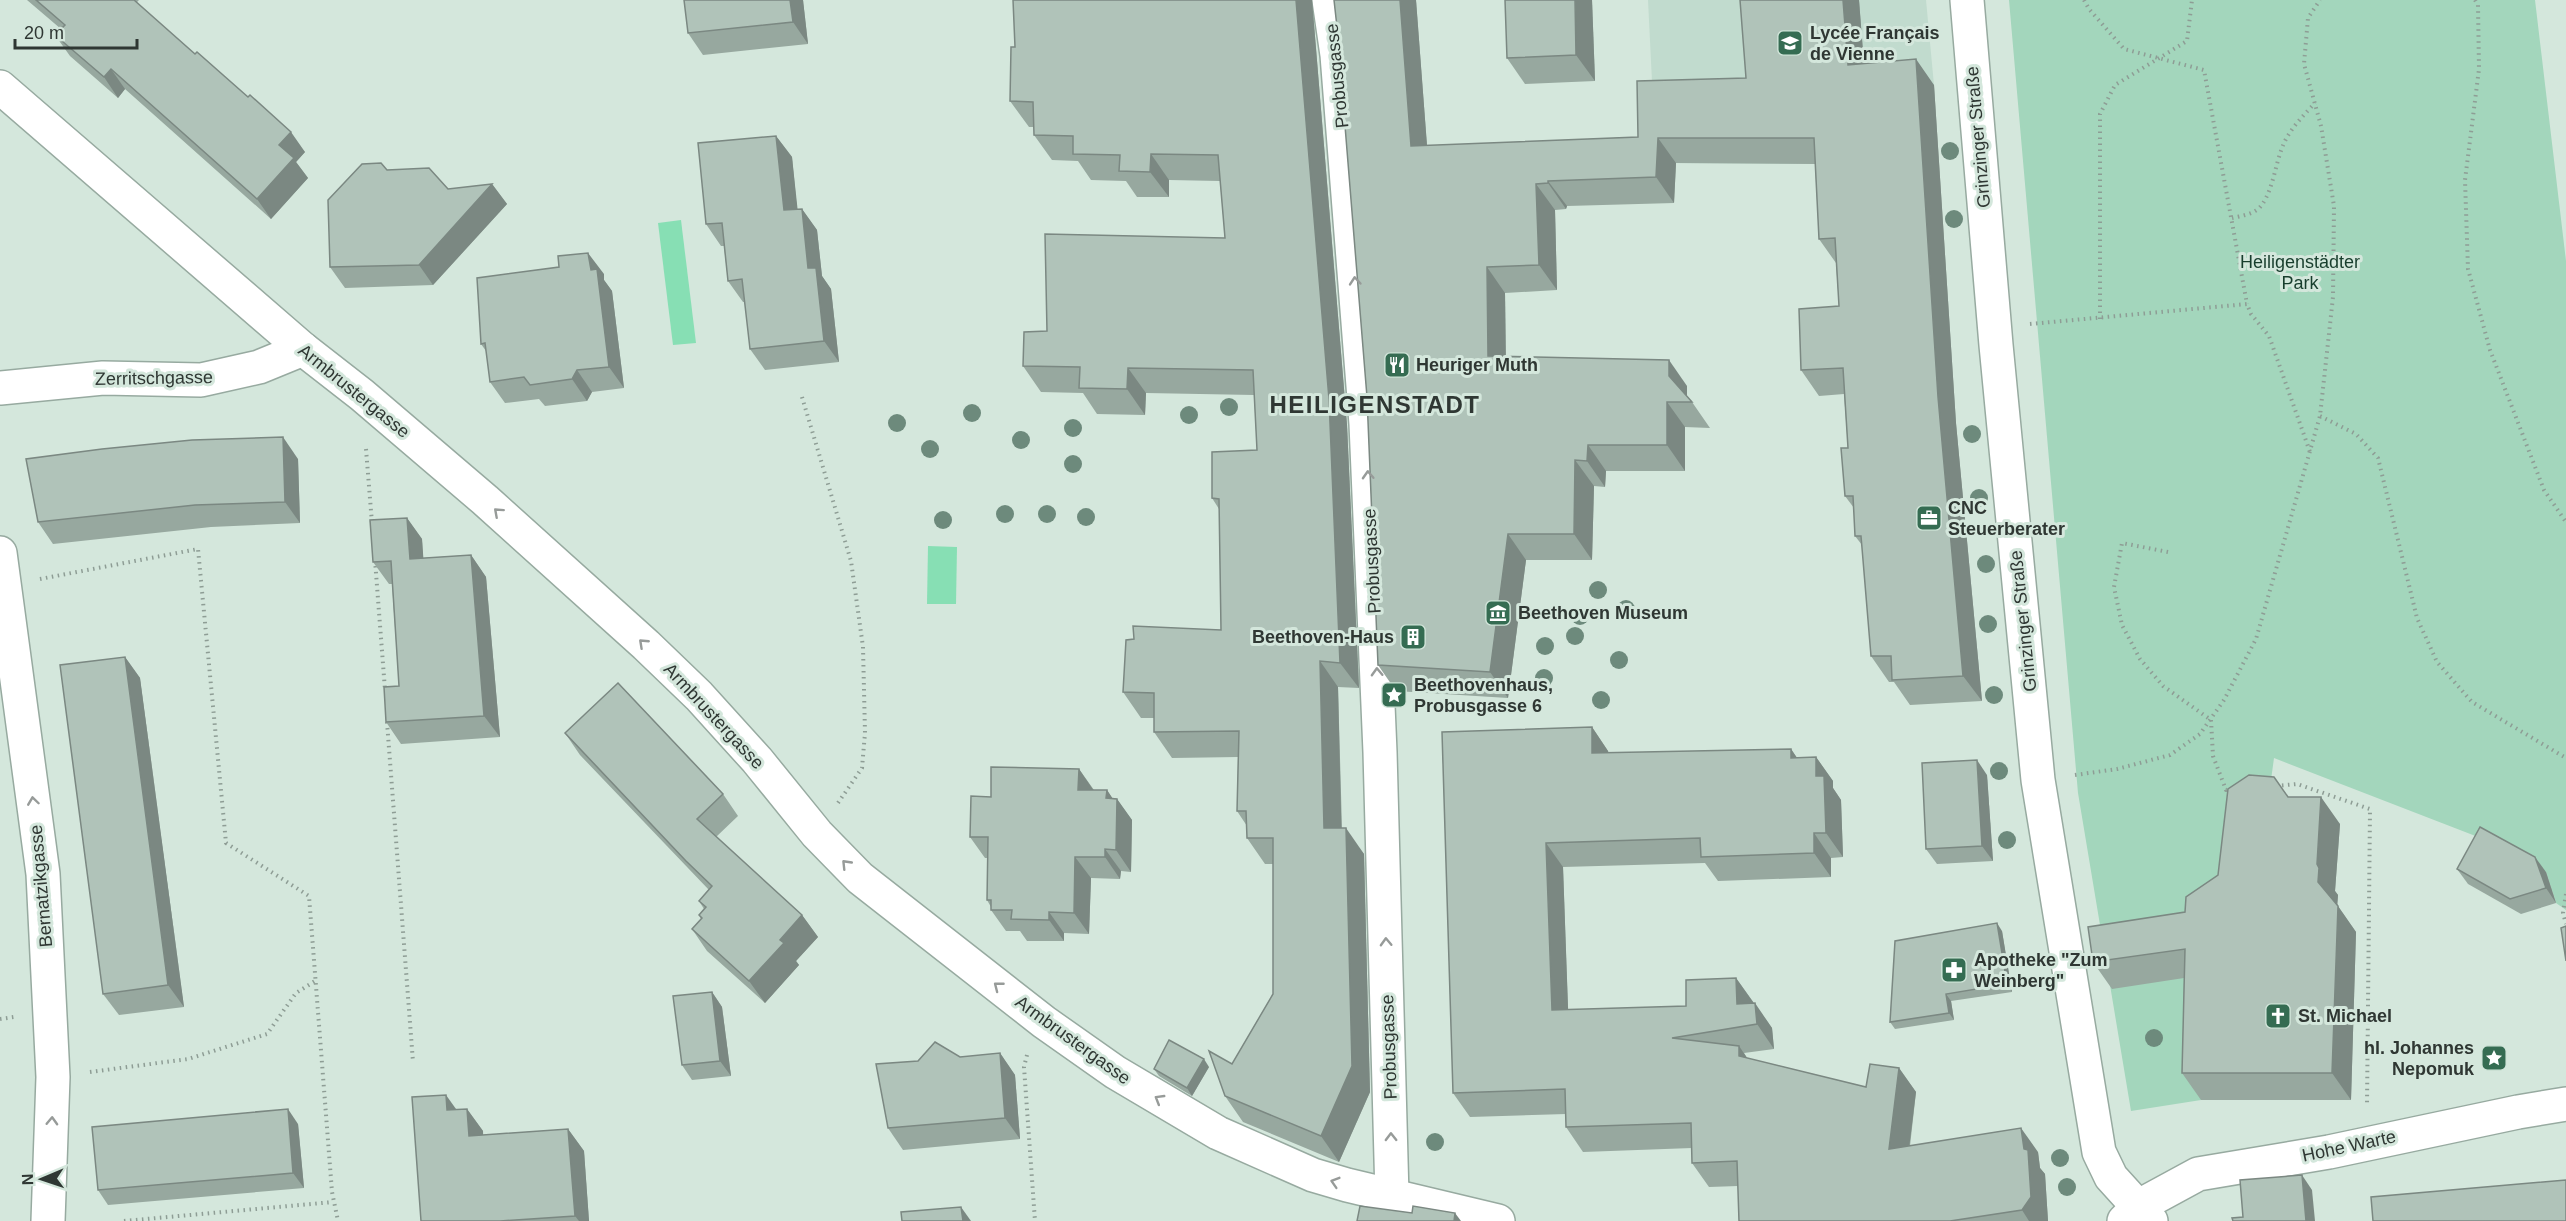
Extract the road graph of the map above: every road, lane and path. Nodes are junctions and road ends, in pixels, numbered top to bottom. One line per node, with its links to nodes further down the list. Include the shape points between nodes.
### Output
1 (1329, 0): 42 (street, Probusgasse, one-way to 1, via 1366,424 1337,55)
2 (1967, 0): 13 (street, Grinzinger Straße)
3 (2084, 0): 7 (path, via 2124,49)
4 (2192, 0): 7 (path, via 2187,41)
5 (2320, 0): 9 (path, via 2308,18 2304,64)
6 (2475, 0): 20 (path, via 2478,69 2465,180 2468,269 2490,350 2544,490)
7 (2158, 59): 10 (path, via 2204,70); 12 (path, via 2115,85 2100,114)
8 (0, 87): 14 (street, Armbrustergasse)
9 (2314, 103): 10 (path, via 2282,147 2261,206 2252,213); 18 (path, via 2334,206 2333,297)
10 (2232, 218): 11 (path)
11 (2247, 304): 12 (path); 19 (path, via 2269,336)
12 (2100, 319): 13 (path)
13 (1995, 327): 30 (street, Grinzinger Straße)
14 (303, 349): 15 (street, Zerritschgasse, via 259,367 201,380 103,378); 16 (street, Armbrustergasse)
15 (0, 388)
16 (362, 395): 21 (path); 33 (street, Armbrustergasse, one-way to 16, via 758,760 676,674 485,500)
17 (802, 397): 33 (path, via 851,561 863,647 862,768)
18 (2320, 416): 19 (path); 29 (path, via 2356,435 2378,458 2417,618 2437,662 2472,702)
19 (2311, 452): 28 (path, via 2256,639)
20 (2566, 522)
21 (372, 526)
22 (374, 550): 26 (path)
23 (2168, 552): 28 (path, via 2122,543 2114,587 2122,626 2140,659 2163,686)
24 (0, 553): 25 (street, Bernatzikgasse)
25 (4, 586): 36 (path, via 198,549 226,843 309,896); 39 (street, Bernatzikgasse, one-way to 25, via 43,874)
26 (385, 693)
27 (387, 716): 38 (path)
28 (2211, 720): 30 (path, via 2200,734 2170,755 2117,769); 32 (path, via 2213,756 2226,790)
29 (2566, 758)
30 (2038, 780): 44 (street, Grinzinger Straße, via 2094,1132 2104,1166)
31 (2273, 786): 41 (path, via 2297,784 2370,808 2365,1096)
32 (2238, 789)
33 (817, 834): 37 (street, Armbrustergasse, one-way to 33, via 860,878)
34 (2566, 894): 35 (path)
35 (2566, 924)
36 (315, 981): 39 (path, via 296,993 267,1034 188,1059); 43 (path)
37 (1037, 1016): 42 (street, Armbrustergasse, one-way to 37, via 1312,1174 1218,1133 1116,1072); 48 (path, via 1024,1067)
38 (413, 1062)
39 (53, 1077): 45 (street, Bernatzikgasse, one-way to 39)
40 (2566, 1104): 41 (street, Hohe Warte)
41 (2372, 1142): 44 (street, Hohe Warte, via 2198,1174)
42 (1392, 1196): 49 (street, Armbrustergasse)
43 (333, 1202): 46 (path); 47 (path)
44 (2138, 1216)
45 (48, 1221)
46 (124, 1221)
47 (338, 1221)
48 (1035, 1221)
49 (1497, 1221)

